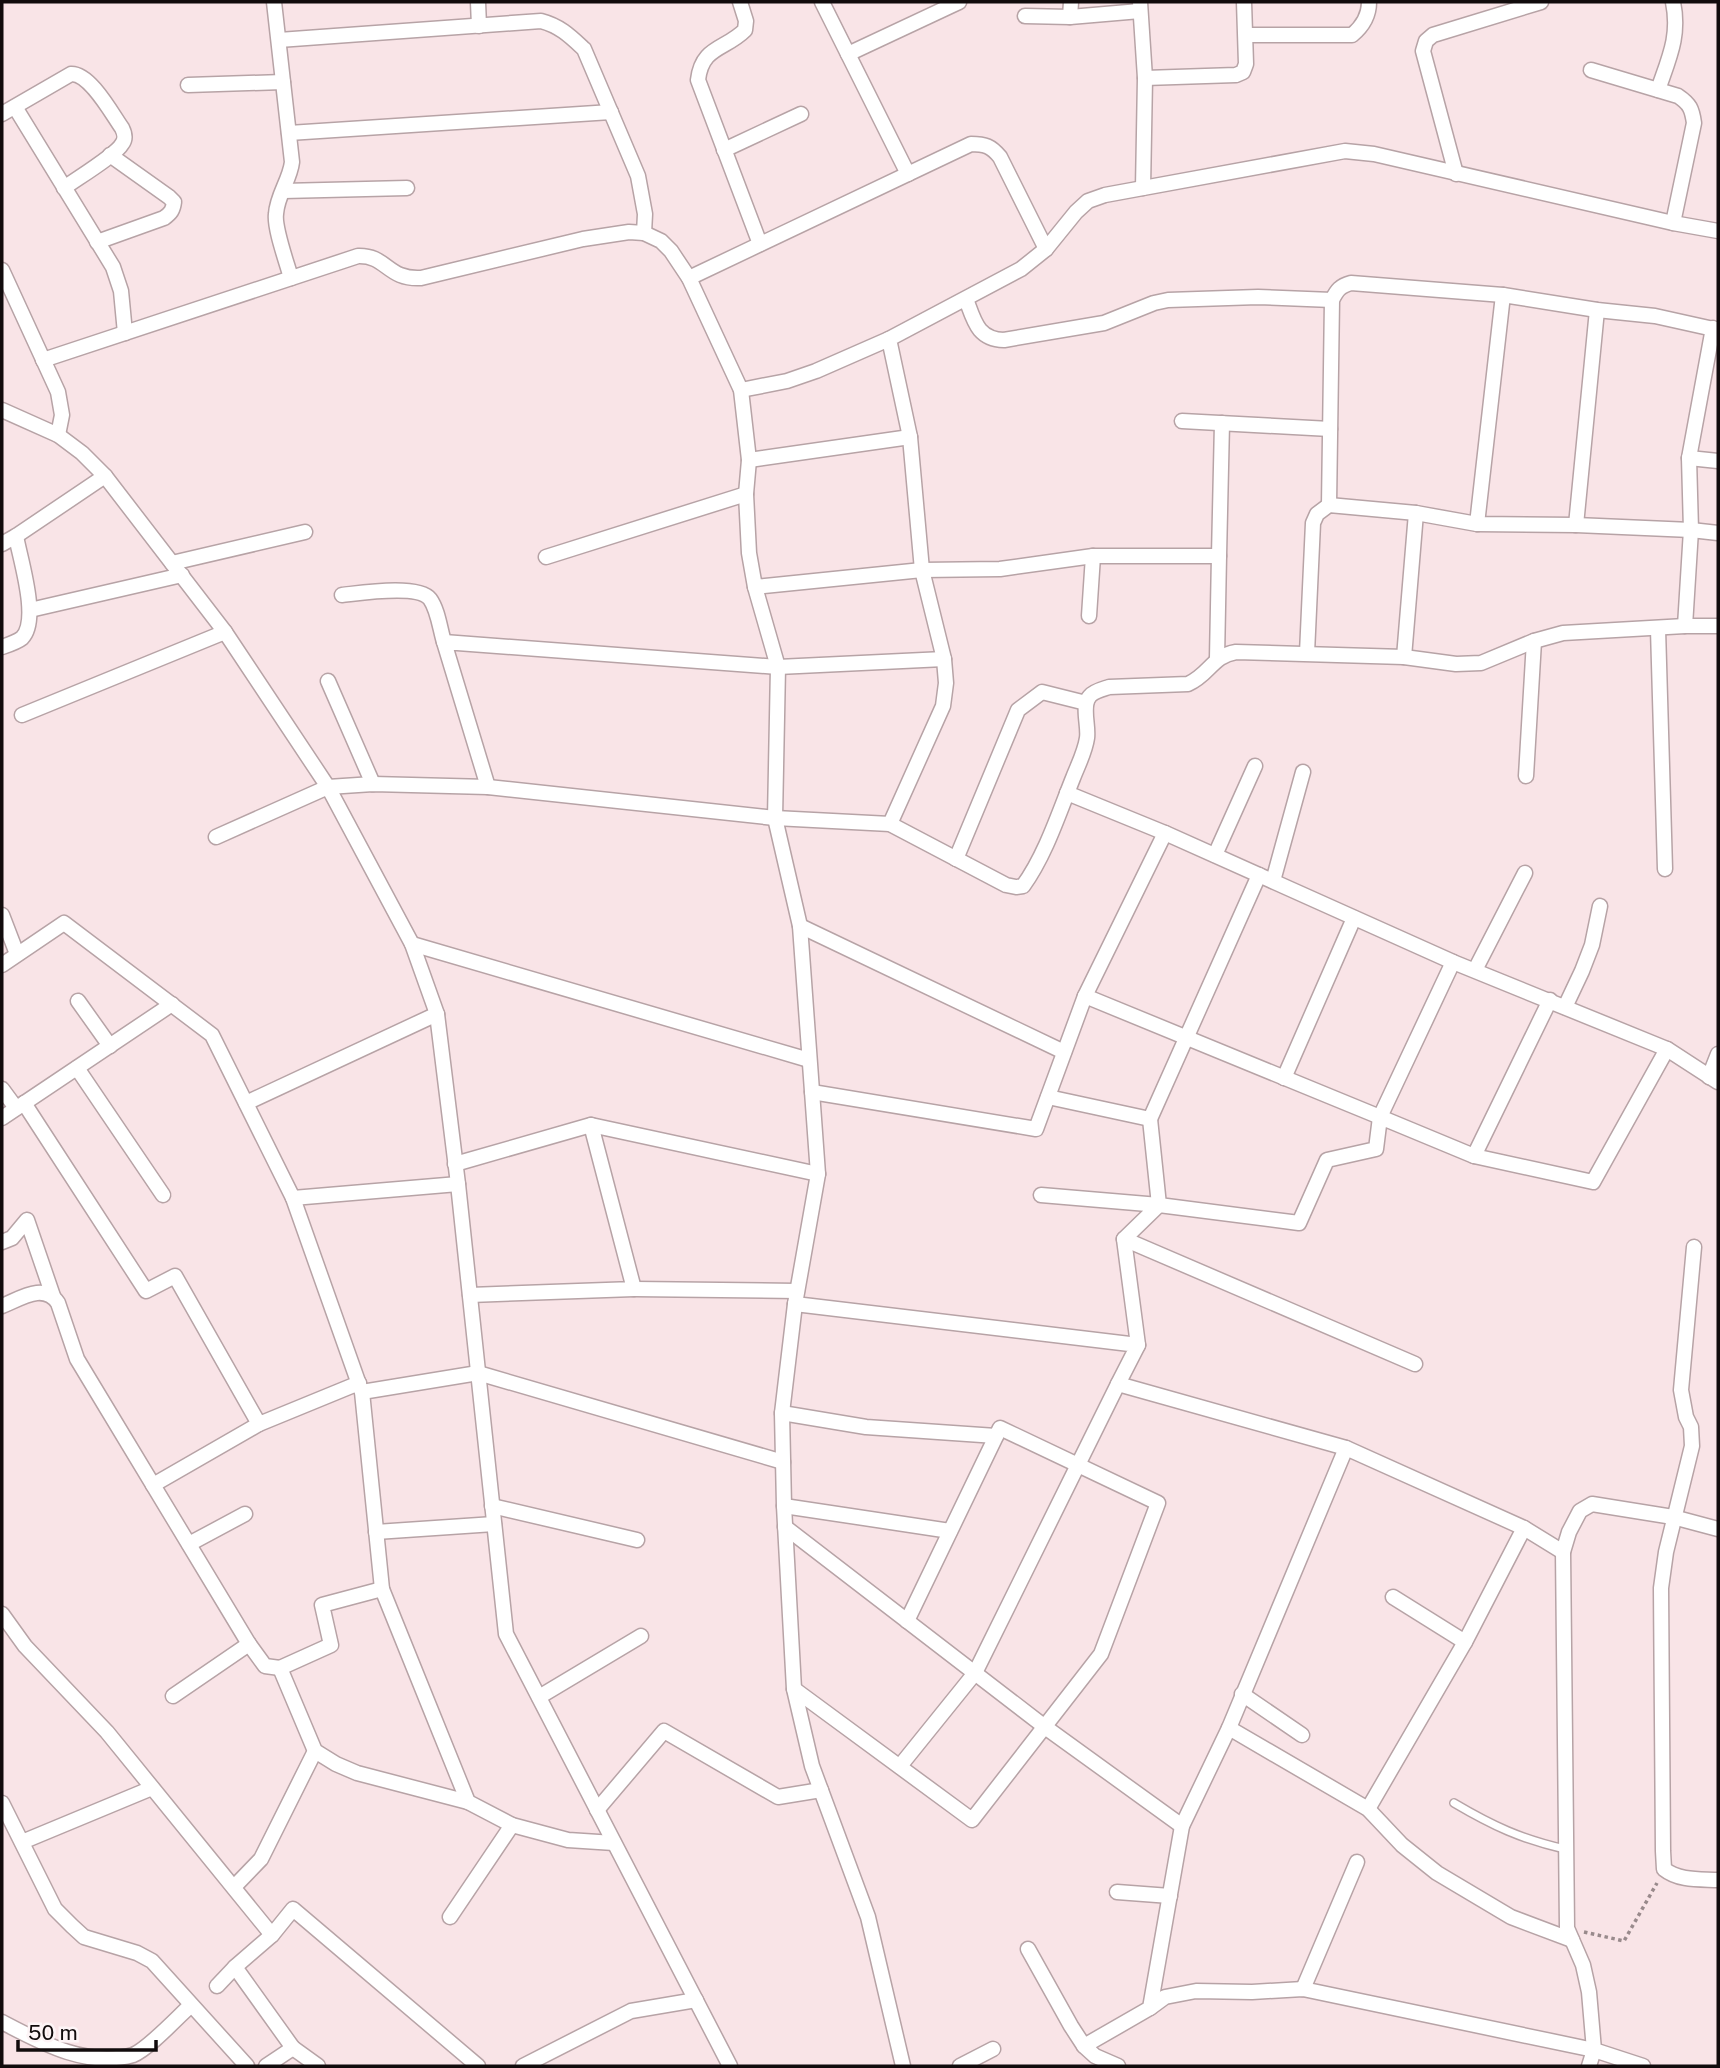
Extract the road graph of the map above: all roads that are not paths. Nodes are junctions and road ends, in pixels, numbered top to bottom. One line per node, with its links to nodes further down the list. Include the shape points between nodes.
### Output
1 (275, 2): 15 (street)
2 (478, 2): 13 (street)
3 (740, 2): 26 (street, via 745,30 699,66 698,80)
4 (822, 2): 16 (street)
5 (959, 2): 16 (street)
6 (1244, 2): 14 (street)
7 (1369, 2): 14 (street, via 1365,22 1352,35)
8 (1541, 2): 29 (street, via 1426,41 1423,51)
9 (1673, 2): 21 (street, via 1675,36)
10 (1140, 6): 11 (street); 18 (street)
11 (1071, 9): 12 (street)
12 (1025, 16)
13 (479, 26): 15 (street); 23 (street, via 541,21 556,25 584,49)
14 (1246, 36): 18 (street, via 1246,64 1236,75)
15 (279, 40): 19 (street)
16 (848, 54): 28 (street)
17 (1591, 70): 21 (street)
18 (1145, 78): 32 (street)
19 (283, 82): 20 (street); 25 (street)
20 (188, 85)
21 (1658, 90): 34 (street, via 1688,102 1694,123)
22 (8, 110): 27 (street, via 77,74 92,87 125,135); 30 (street)
23 (611, 112): 25 (street); 36 (street, via 638,176)
24 (801, 114): 26 (street)
25 (289, 133): 33 (street, via 291,170)
26 (724, 150): 38 (street)
27 (110, 155): 30 (street); 37 (street, via 169,197 173,209 164,218)
28 (908, 174): 38 (street); 39 (street, via 971,144 984,144 1000,157)
29 (1456, 174): 32 (street, via 1345,151); 34 (street)
30 (64, 188): 37 (street)
31 (407, 188): 33 (street)
32 (1143, 188): 39 (street, via 1088,201)
33 (283, 191): 41 (street, via 275,217)
34 (1673, 223): 35 (street)
35 (1718, 230)
36 (645, 233): 41 (street, via 583,239 421,278 397,275 377,259 358,256); 42 (street, via 661,241)
37 (97, 242): 48 (street, via 121,291)
38 (760, 244): 42 (street)
39 (1046, 249): 44 (street, via 1021,269)
40 (2, 270): 50 (street)
41 (291, 278): 48 (street)
42 (689, 278): 51 (street)
43 (1503, 295): 45 (street, via 1351,283 1336,290); 46 (street); 65 (street)
44 (966, 299): 45 (street, via 977,327 992,340 1104,323 1168,300); 49 (street)
45 (1332, 300): 55 (street)
46 (1597, 310): 47 (street); 66 (street)
47 (1716, 329): 58 (street)
48 (125, 333): 50 (street)
49 (889, 339): 51 (street, via 817,371); 57 (street)
50 (43, 360): 56 (street, via 61,405)
51 (741, 390): 59 (street)
52 (2, 410): 56 (street)
53 (1182, 421): 54 (street)
54 (1222, 423): 55 (street); 73 (street)
55 (1330, 429): 63 (street)
56 (58, 435): 61 (street)
57 (909, 437): 59 (street); 76 (street)
58 (1689, 458): 60 (street); 67 (street)
59 (749, 460): 62 (street)
60 (1718, 461)
61 (104, 476): 70 (street); 75 (street)
62 (746, 494): 74 (street); 78 (street)
63 (1329, 505): 64 (street); 89 (street, via 1312,523)
64 (1416, 513): 65 (street); 90 (street)
65 (1477, 524): 66 (street)
66 (1576, 525): 67 (street)
67 (1691, 530): 69 (street); 82 (street)
68 (304, 532): 75 (street)
69 (1718, 533)
70 (16, 536): 71 (street); 80 (street)
71 (2, 544)
72 (1093, 556): 73 (street); 76 (street, via 1000,569); 81 (street)
73 (1219, 556): 91 (street)
74 (547, 557)
75 (172, 563): 77 (street)
76 (922, 570): 78 (street); 92 (street)
77 (182, 575): 80 (street); 85 (street)
78 (755, 587): 93 (street)
79 (342, 594): 87 (street, via 413,590 425,595)
80 (30, 610): 88 (street, via 29,626 22,637)
81 (1089, 616)
82 (1685, 625): 83 (street); 84 (street)
83 (1718, 626)
84 (1658, 629): 86 (street, via 1563,634); 110 (street)
85 (225, 632): 96 (street); 101 (street)
86 (1534, 641): 90 (street, via 1481,663); 99 (street)
87 (444, 642): 93 (street); 102 (street)
88 (2, 647)
89 (1307, 653): 90 (street); 91 (street, via 1236,652)
90 (1404, 657)
91 (1217, 658): 95 (street, via 1200,679 1188,684 1109,687 1090,695)
92 (944, 659): 93 (street); 105 (street, via 943,706)
93 (778, 667): 104 (street)
94 (328, 681): 100 (street)
95 (1086, 703): 103 (street, via 1088,735); 109 (street, via 1042,692 1018,710)
96 (22, 715)
97 (1255, 766): 108 (street)
98 (1303, 772): 113 (street)
99 (1526, 776)
100 (373, 784): 101 (street); 102 (street)
101 (328, 787): 107 (street); 118 (street)
102 (488, 787): 104 (street)
103 (1067, 793): 106 (street); 109 (street, via 1023,886 1006,885)
104 (775, 818): 105 (street); 117 (street)
105 (890, 824): 109 (street)
106 (1165, 833): 108 (street); 123 (street)
107 (216, 837)
108 (1214, 855): 112 (street)
109 (956, 859)
110 (1665, 869)
111 (1525, 873): 122 (street)
112 (1259, 874): 113 (street); 129 (street)
113 (1273, 881): 116 (street)
114 (1600, 906): 127 (street, via 1592,944)
115 (2, 915): 119 (street)
116 (1354, 918): 120 (street); 136 (street)
117 (800, 926): 132 (street); 134 (street)
118 (412, 944): 128 (street); 134 (street)
119 (18, 954): 121 (street); 126 (street, via 64,923)
120 (1453, 962): 122 (street); 143 (street)
121 (2, 965)
122 (1475, 970): 124 (street)
123 (1085, 996): 129 (street); 132 (street)
124 (1549, 1000): 127 (street); 147 (street)
125 (78, 1001): 130 (street)
126 (172, 1004): 130 (street); 141 (street, via 212,1035)
127 (1565, 1006): 131 (street)
128 (437, 1014): 141 (street); 148 (street)
129 (1186, 1037): 136 (street); 145 (street)
130 (110, 1046): 135 (street)
131 (1667, 1049): 137 (street); 147 (street, via 1594,1182)
132 (1064, 1052): 140 (street)
133 (1718, 1054): 137 (street)
134 (809, 1060): 139 (street)
135 (77, 1068): 142 (street); 151 (street)
136 (1284, 1078): 143 (street)
137 (1714, 1080)
138 (2, 1089): 142 (street)
139 (811, 1093): 140 (street, via 1036,1129); 149 (street)
140 (1048, 1097): 145 (street)
141 (246, 1103): 153 (street)
142 (20, 1106): 144 (street); 169 (street, via 146,1291 176,1276)
143 (1380, 1117): 147 (street); 154 (street, via 1376,1149 1327,1160 1299,1223)
144 (2, 1118)
145 (1150, 1119): 154 (street)
146 (591, 1125): 148 (street); 149 (street); 158 (street)
147 (1474, 1156)
148 (456, 1164): 150 (street)
149 (818, 1174): 161 (street)
150 (458, 1184): 153 (street); 159 (street)
151 (163, 1195)
152 (1041, 1195): 154 (street)
153 (293, 1198): 167 (street)
154 (1159, 1205): 155 (street)
155 (1124, 1239): 163 (street); 164 (street)
156 (2, 1242): 160 (street, via 12,1238 27,1220)
157 (1694, 1247): 178 (street, via 1681,1390 1692,1446)
158 (634, 1289): 159 (street); 161 (street)
159 (470, 1294): 165 (street)
160 (53, 1296): 162 (street, via 39,1292); 174 (street, via 77,1359)
161 (796, 1298): 163 (street); 168 (street)
162 (2, 1306)
163 (1138, 1345): 166 (street)
164 (1415, 1364)
165 (478, 1373): 167 (street); 172 (street); 175 (street)
166 (1118, 1384): 171 (street); 173 (street)
167 (360, 1388): 169 (street); 184 (street)
168 (782, 1413): 170 (street, via 866,1427); 172 (street)
169 (259, 1424): 174 (street)
170 (996, 1436): 173 (street, via 1000,1428); 183 (street)
171 (1346, 1448): 181 (street); 198 (street)
172 (783, 1462): 176 (street)
173 (1078, 1465): 196 (street); 201 (street, via 1158,1503 1101,1654)
174 (153, 1485): 186 (street)
175 (492, 1506): 179 (street); 185 (street)
176 (784, 1506): 180 (street); 183 (street)
177 (244, 1514): 186 (street)
178 (1674, 1517): 182 (street); 187 (street, via 1592,1504 1580,1511); 219 (street, via 1660,1613 1664,1868 1679,1877)
179 (494, 1524): 184 (street); 200 (street, via 506,1634)
180 (785, 1527): 191 (street); 197 (street)
181 (1524, 1528): 187 (street); 193 (street)
182 (1718, 1529)
183 (950, 1531): 191 (street)
184 (376, 1532): 188 (street)
185 (637, 1540)
186 (189, 1545): 194 (street)
187 (1563, 1552): 217 (street)
188 (382, 1589): 195 (street, via 322,1605 331,1645); 208 (street)
189 (1394, 1597): 193 (street)
190 (2, 1614): 206 (street)
191 (908, 1621): 196 (street)
192 (641, 1636): 200 (street)
193 (1465, 1642): 211 (street)
194 (249, 1644): 195 (street, via 265,1666); 199 (street)
195 (280, 1668): 204 (street)
196 (975, 1673): 201 (street); 205 (street)
197 (794, 1689): 205 (street); 207 (street)
198 (1242, 1694): 202 (street); 203 (street)
199 (173, 1696)
200 (539, 1697): 212 (street)
201 (1045, 1727): 205 (street, via 972,1820); 214 (street)
202 (1229, 1728): 211 (street); 214 (street)
203 (1302, 1735)
204 (315, 1751): 208 (street, via 357,1773); 220 (street, via 261,1859)
205 (900, 1766)
206 (152, 1788): 215 (street); 220 (street)
207 (821, 1790): 212 (street, via 778,1797 664,1731); 244 (street, via 868,1917)
208 (468, 1802): 213 (street)
209 (2, 1803): 215 (street)
210 (1454, 1803): 217 (lane, via 1492,1825)
211 (1367, 1809): 224 (street, via 1437,1873 1511,1917)
212 (597, 1810): 216 (street)
213 (512, 1825): 216 (street, via 568,1840); 223 (street)
214 (1182, 1826): 222 (street)
215 (22, 1842): 231 (street, via 55,1909 72,1926 84,1937 152,1961)
216 (614, 1843): 230 (street)
217 (1566, 1850): 224 (street)
218 (1357, 1862): 229 (street)
219 (1718, 1880)
220 (234, 1887): 225 (street)
221 (1117, 1892): 222 (street)
222 (1170, 1896): 232 (street)
223 (450, 1917)
224 (1570, 1934): 237 (street, via 1589,1992)
225 (272, 1935): 227 (street); 241 (street, via 293,1909)
226 (1028, 1949): 234 (street)
227 (235, 1967): 228 (street); 235 (street)
228 (217, 1986)
229 (1303, 1989): 232 (street, via 1196,1991 1165,1997); 237 (street)
230 (696, 2000): 242 (street, via 631,2011); 243 (street)
231 (191, 2006): 233 (street, via 135,2055 112,2063 72,2059); 238 (street)
232 (1150, 2008): 234 (street)
233 (2, 2022)
234 (1084, 2046): 246 (street)
235 (293, 2048): 239 (street); 240 (street)
236 (993, 2049): 245 (street)
237 (1594, 2050): 247 (street); 248 (street)
238 (247, 2066)
239 (266, 2066)
240 (318, 2066)
241 (478, 2066)
242 (523, 2066)
243 (730, 2066)
244 (903, 2066)
245 (960, 2066)
246 (1118, 2066)
247 (1589, 2066)
248 (1643, 2066)

